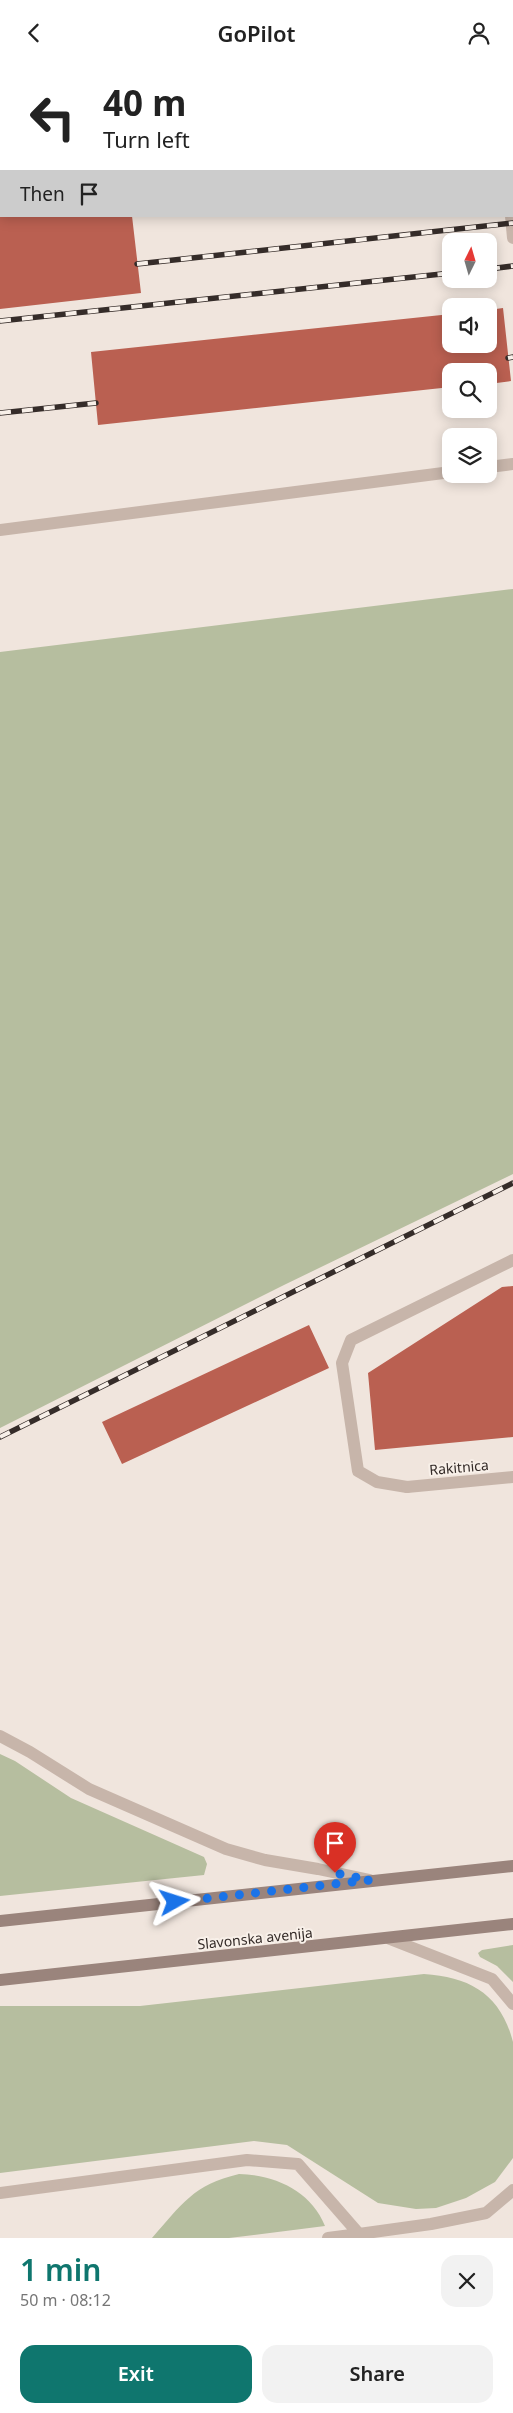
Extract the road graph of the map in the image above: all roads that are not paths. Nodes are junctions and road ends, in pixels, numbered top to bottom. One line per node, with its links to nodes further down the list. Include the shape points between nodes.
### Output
1 (510, 217): 2 (street)
2 (513, 238)
3 (513, 464): 4 (street)
4 (497, 466)
5 (442, 473): 6 (street)
6 (0, 530)
7 (513, 1260): 8 (street, Rakitnica, via 351,1340 342,1363 358,1471 377,1482 407,1487)
8 (513, 1477)
9 (0, 1736): 11 (street, via 88,1789 226,1849 265,1860)
10 (513, 1866): 11 (main road)
11 (370, 1880): 12 (main road)
12 (0, 1921)
13 (513, 1924): 14 (main road, Slavonska avenija)
14 (390, 1939): 15 (main road, Slavonska avenija); 16 (street, via 492,1979)
15 (0, 1980)
16 (513, 2004)
17 (513, 2190): 19 (street, via 486,2213)
18 (0, 2193): 19 (street, via 247,2161 298,2164)
19 (360, 2236): 20 (street)
20 (328, 2238)

